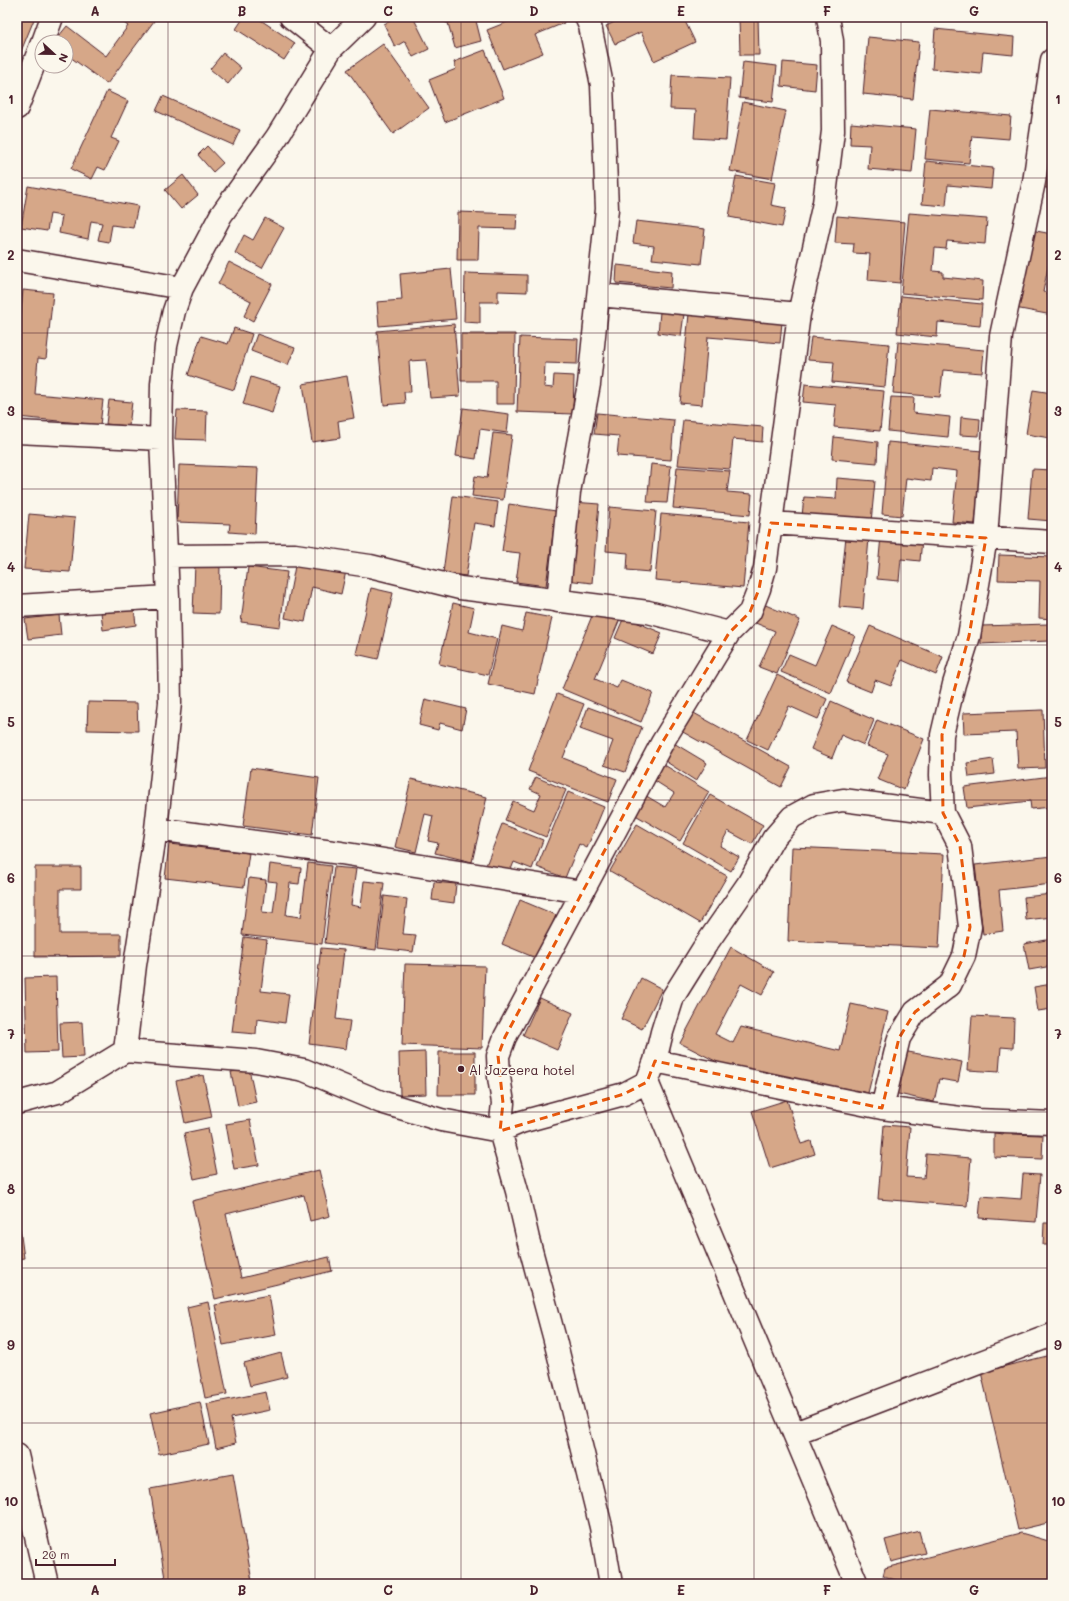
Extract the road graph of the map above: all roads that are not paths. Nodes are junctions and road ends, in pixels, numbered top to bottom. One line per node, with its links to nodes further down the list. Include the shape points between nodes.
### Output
1 (52, 17): 6 (street)
2 (292, 17): 7 (street)
3 (364, 17): 7 (street)
4 (586, 17): 13 (street, via 602,85 607,209)
5 (828, 17): 14 (street, via 832,41 833,132 824,203)
6 (45, 34)
7 (330, 49): 12 (street, via 277,137 221,215)
8 (1052, 60): 18 (street, via 1034,182 1001,336)
9 (34, 64): 10 (street)
10 (17, 108)
11 (17, 260): 12 (street)
12 (182, 288): 16 (street, via 166,346)
13 (599, 295): 14 (street); 22 (street, via 588,384 569,492)
14 (799, 314): 17 (street)
15 (17, 432): 16 (street)
16 (161, 439): 20 (street)
17 (771, 523): 18 (street); 24 (street, via 765,568 759,589 750,612)
18 (986, 538): 19 (street); 25 (street, via 969,636 942,735)
19 (1052, 542)
20 (167, 556): 21 (street); 22 (street, via 295,555 370,566 460,588)
21 (168, 597): 23 (street); 26 (street, via 170,703)
22 (558, 601): 24 (street, via 648,612)
23 (17, 606)
24 (729, 633): 27 (street, via 662,743)
25 (943, 814): 29 (street, via 843,800 814,805 792,817 773,839 748,884 673,997); 32 (street, via 960,846 970,927 964,956 950,985 914,1012 899,1038)
26 (156, 829): 27 (street, via 341,854); 28 (street, via 136,957)
27 (582, 892): 34 (street, via 505,1037 498,1056 503,1103)
28 (125, 1051): 31 (street, via 58,1092); 34 (street, via 256,1061 304,1070 381,1102 441,1120)
29 (655, 1061): 30 (street); 32 (street)
30 (647, 1082): 34 (street, via 624,1094); 36 (street)
31 (17, 1103)
32 (882, 1108): 33 (street, via 976,1120)
33 (1052, 1123)
34 (500, 1130): 39 (street, via 601,1527)
35 (1052, 1336): 36 (street)
36 (795, 1433): 40 (street)
37 (17, 1455): 38 (street)
38 (47, 1584)
39 (611, 1584)
40 (857, 1584)

